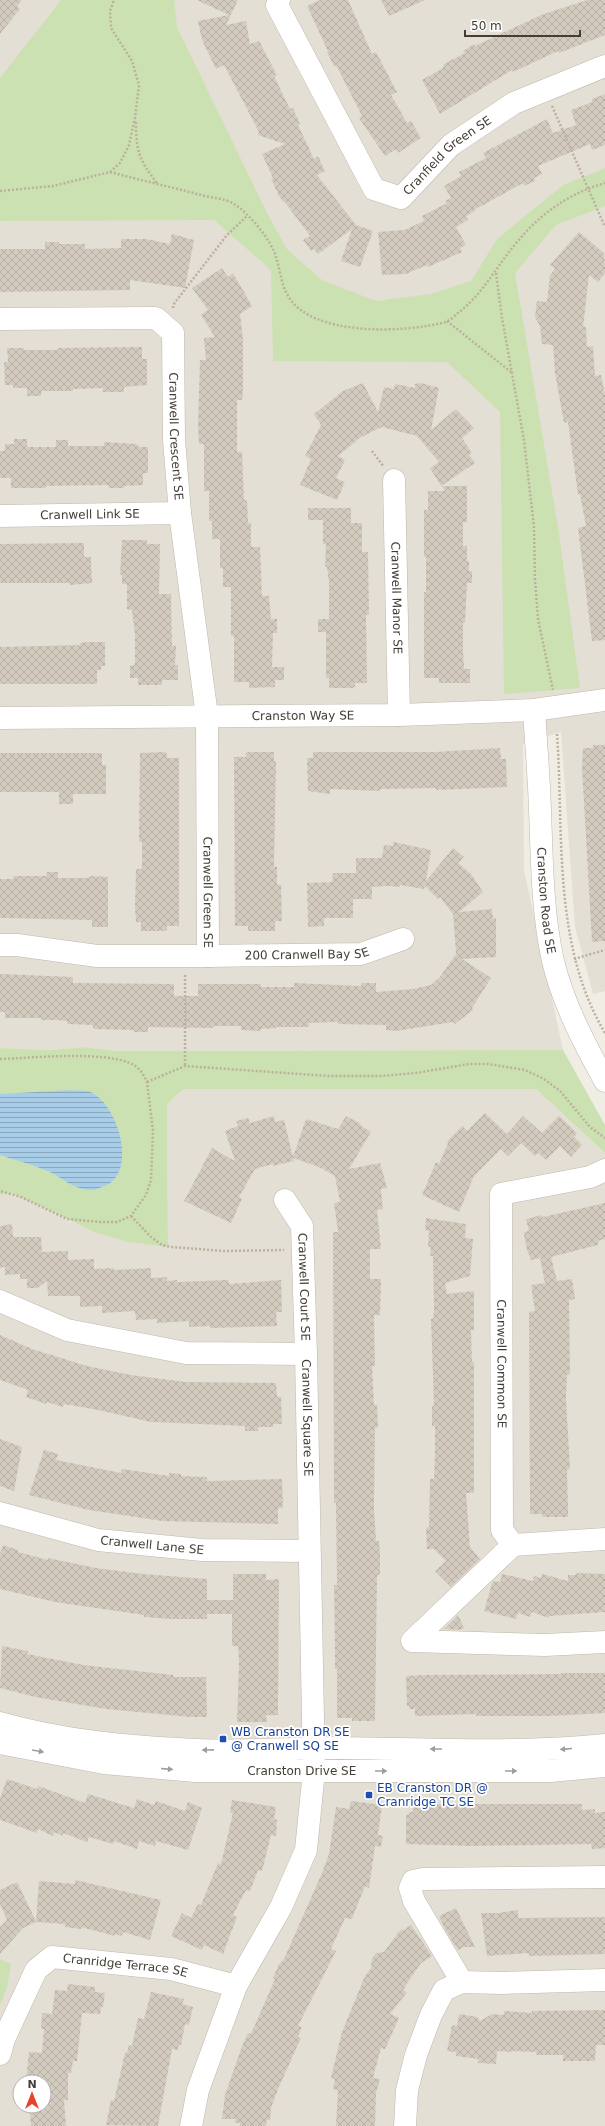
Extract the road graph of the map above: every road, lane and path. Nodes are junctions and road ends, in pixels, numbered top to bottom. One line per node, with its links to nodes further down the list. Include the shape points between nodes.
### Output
1 (114, 0): 5 (path, via 110,11 111,28 132,61 139,85)
2 (279, 0): 4 (street, Cranfield Green SE, via 277,5 374,189 401,198 451,145 514,103)
3 (605, 66): 4 (street, Cranfield Green SE)
4 (546, 89): 9 (path)
5 (136, 118): 6 (path, via 129,145 120,163); 8 (path, via 141,162)
6 (110, 172): 8 (path); 10 (path, via 53,186)
7 (605, 183): 9 (path)
8 (157, 184): 11 (path, via 234,203)
9 (587, 188): 12 (path); 13 (path, via 568,197 530,226)
10 (0, 191)
11 (247, 216): 15 (path, via 272,245 287,295 298,309 314,319 368,329 411,328); 16 (path, via 227,235 173,306)
12 (605, 227)
13 (496, 273): 15 (path, via 470,304); 17 (path)
14 (0, 319): 16 (street, via 156,318)
15 (447, 321): 17 (path)
16 (173, 333): 19 (street, Cranwell Crescent SE, via 174,440)
17 (511, 372): 21 (path, via 524,440 533,519 538,619)
18 (394, 480): 24 (street, Cranwell Manor SE)
19 (180, 513): 20 (street, Cranwell Link SE); 25 (street, Cranwell Crescent SE)
20 (0, 516)
21 (553, 694)
22 (605, 700): 23 (street, Cranston Way SE)
23 (534, 710): 24 (street, Cranston Way SE); 37 (street, Cranston Road SE, via 544,901 553,962 569,1010)
24 (399, 715): 25 (street, Cranston Way SE)
25 (207, 716): 26 (street, Cranston Way SE); 31 (street, Cranwell Green SE)
26 (0, 718)
27 (557, 734): 32 (path, via 566,912)
28 (403, 939): 31 (street, 200 Cranwell Bay SE, via 361,954)
29 (0, 945): 31 (street, Cranwell Green SE, via 97,956)
30 (605, 950): 32 (path)
31 (208, 956)
32 (574, 959): 34 (path)
33 (185, 968): 36 (path)
34 (605, 1033)
35 (0, 1059): 38 (path, via 91,1056 117,1060 134,1065)
36 (185, 1066): 38 (path); 39 (path, via 329,1076 416,1073 469,1064 508,1067 525,1070 544,1079 560,1091 590,1127)
37 (605, 1081)
38 (147, 1082): 43 (path, via 153,1131 151,1180 146,1195)
39 (605, 1138)
40 (605, 1170): 49 (street, Cranwell Common SE, via 590,1177 501,1194 502,1530)
41 (0, 1191): 43 (path, via 21,1197 67,1219 117,1222)
42 (285, 1200): 44 (street, Cranwell Court SE, via 302,1226)
43 (131, 1216): 44 (path, via 151,1237 162,1245 171,1247 224,1251 287,1250)
44 (303, 1247): 46 (street, Cranwell Court SE)
45 (0, 1301): 46 (street, Cranwell Square SE, via 67,1330 186,1353)
46 (306, 1354): 50 (street, Cranwell Square SE)
47 (0, 1513): 50 (street, Cranwell Lane SE, via 98,1540 202,1550)
48 (605, 1539): 49 (street)
49 (513, 1545): 51 (street, via 412,1641 545,1645)
50 (308, 1551): 55 (street, Cranwell Square SE)
51 (605, 1642)
52 (0, 1723): 55 (street, Cranston Drive SE, one-way to 52, via 182,1749 93,1741)
53 (0, 1743): 57 (street, Cranston Drive SE, one-way to 57, via 104,1763 195,1771)
54 (605, 1745): 55 (street, Cranston Drive SE, one-way to 55, via 560,1750)
55 (313, 1748): 57 (street, Cranwell Square SE)
56 (605, 1766): 57 (street, Cranston Drive SE, one-way to 56, via 550,1771)
57 (314, 1771): 61 (street, via 306,1850 280,1907)
58 (605, 1877): 60 (street, via 413,1881 410,1888 414,1901)
59 (605, 1980): 60 (street)
60 (462, 1982): 64 (street, via 444,1990 431,2015 416,2054 407,2090)
61 (236, 1986): 62 (street, Cranridge Terrace SE, via 171,1969 52,1957 36,1970 4,2039); 63 (street, via 198,2090)
62 (0, 2054)
63 (191, 2126)
64 (405, 2126)

